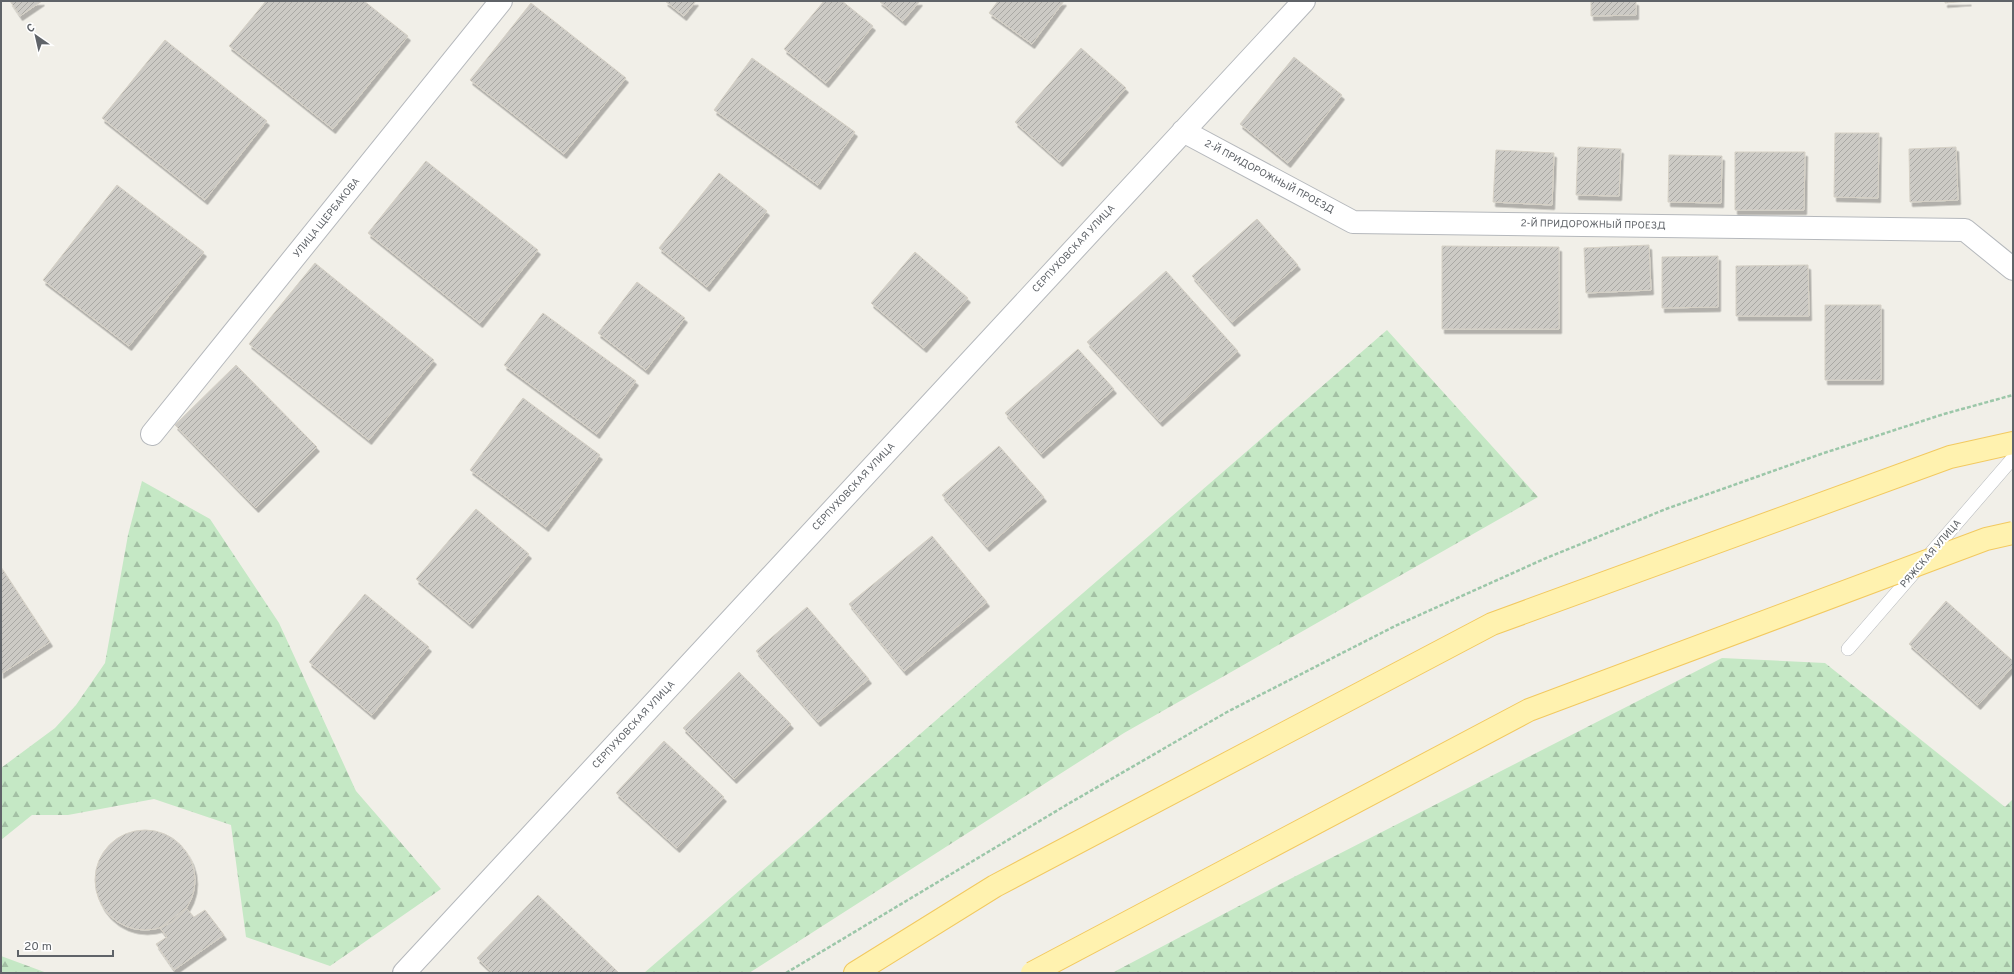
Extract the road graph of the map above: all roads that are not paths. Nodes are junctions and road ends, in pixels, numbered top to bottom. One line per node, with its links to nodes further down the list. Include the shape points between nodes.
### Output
1 (501, 1): 5 (street, УЛИЦА ЩЕРБАКОВА)
2 (1304, 1): 3 (street, СЕРПУХОВСКАЯ УЛИЦА)
3 (1183, 131): 4 (street, 2-Й ПРИДОРОЖНЫЙ ПРОЕЗД, via 1354,222 1965,230); 10 (street, СЕРПУХОВСКАЯ УЛИЦА)
4 (2013, 269)
5 (152, 434)
6 (2013, 443): 11 (main road, via 1950,457 1492,624 995,886)
7 (2013, 458): 9 (lane, РЯЖСКАЯ УЛИЦА)
8 (2013, 533): 12 (main road, bridge, via 1986,539 1529,710)
9 (1848, 649)
10 (404, 973)
11 (856, 973)
12 (1032, 973)

